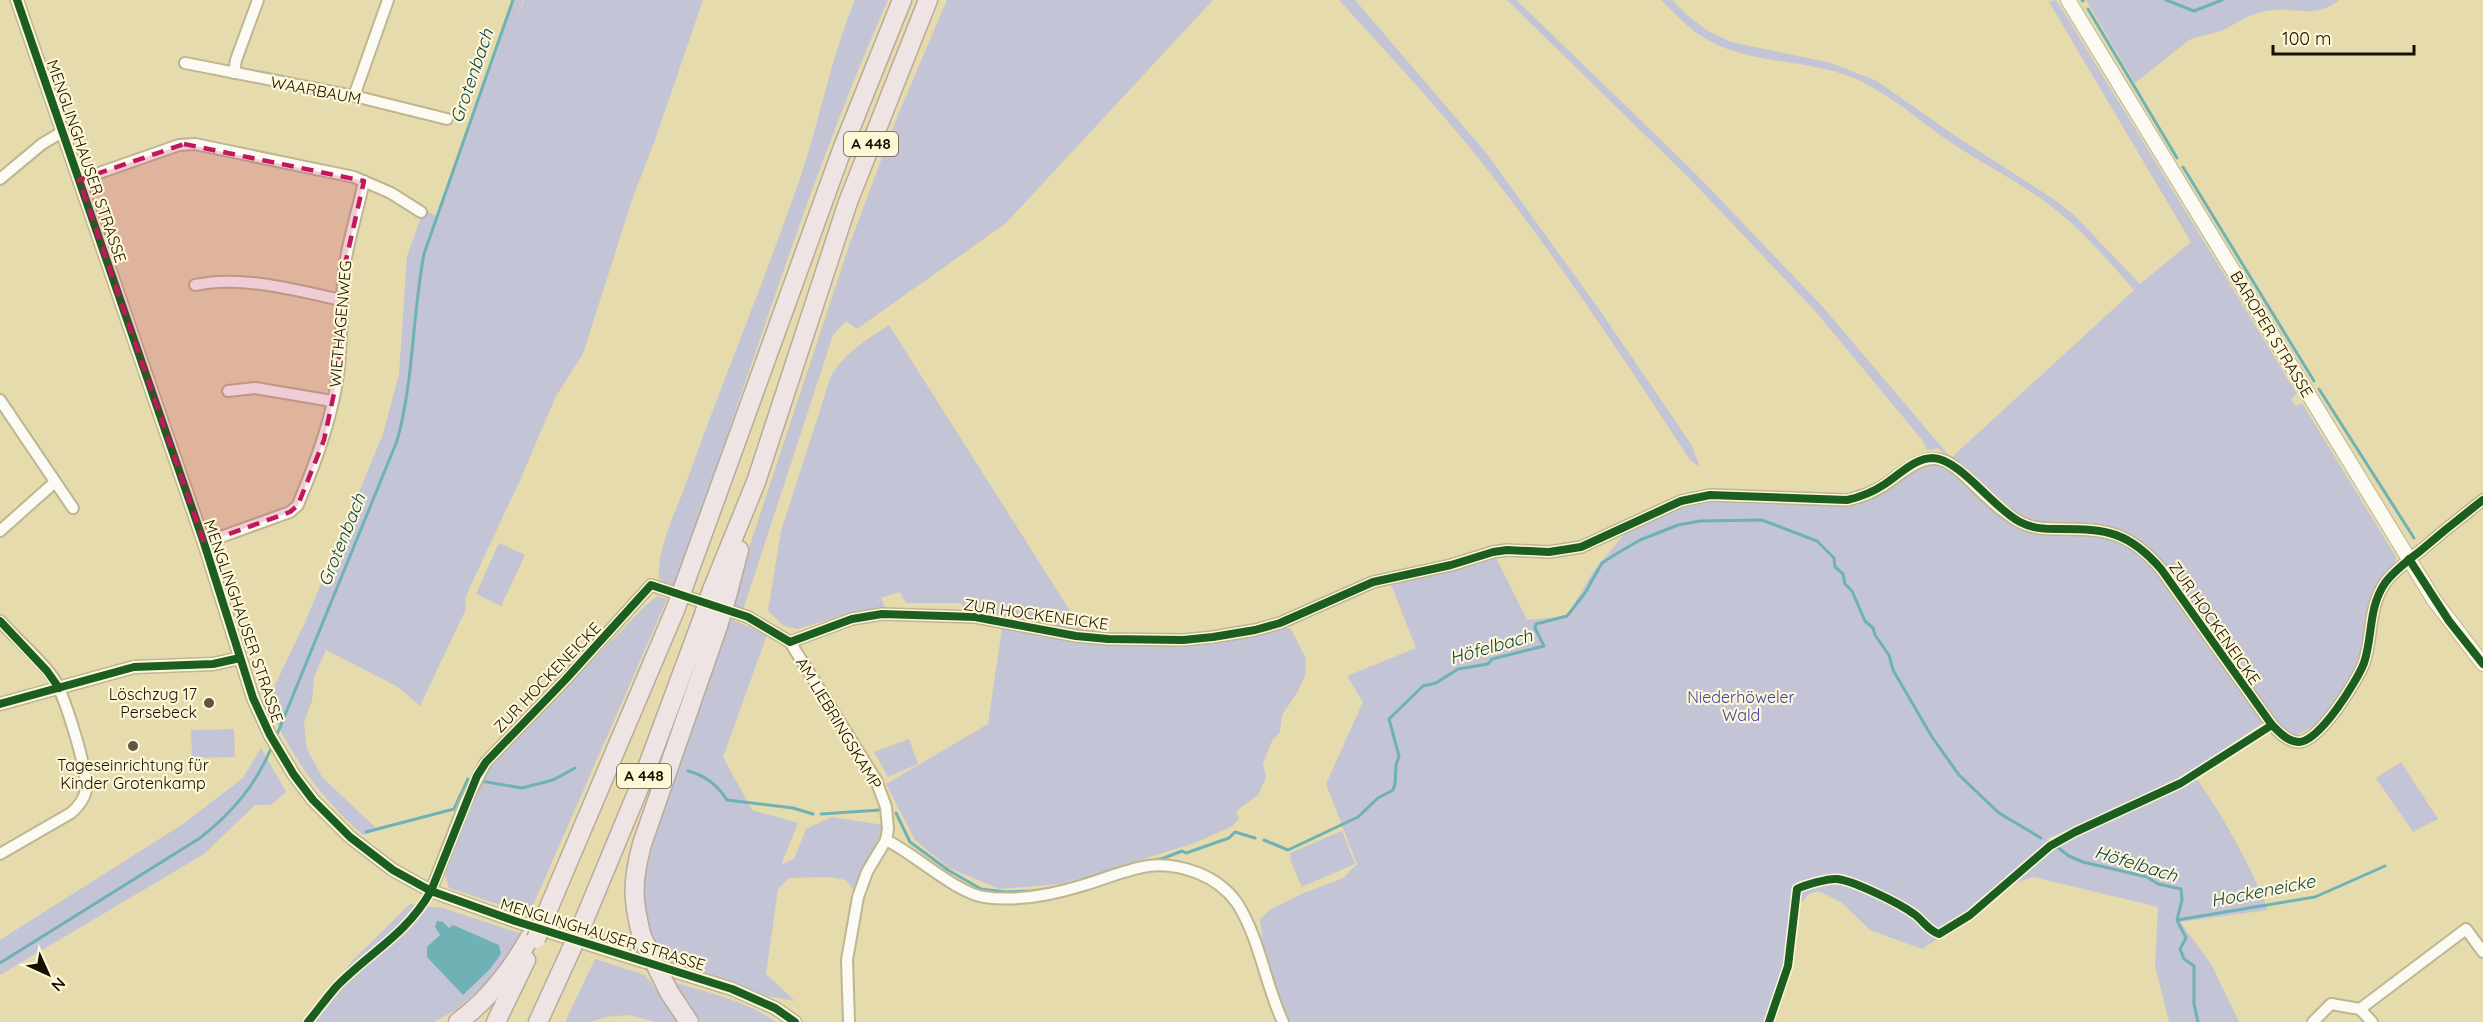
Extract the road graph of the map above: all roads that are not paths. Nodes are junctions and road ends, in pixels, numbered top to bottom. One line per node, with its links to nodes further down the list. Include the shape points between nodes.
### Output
1 (258, 0): 8 (street)
2 (388, 0): 9 (street)
3 (902, 0): 37 (highway, A 448, bridge, via 843,147 675,610)
4 (928, 0): 28 (highway, A 448, bridge, via 848,202)
5 (2068, 0): 26 (main road, BAROPER STRASSE)
6 (19, 1): 11 (street, MENGLINGHAUSER STRASSE)
7 (185, 63): 8 (street, WAARBAUM)
8 (234, 74): 9 (street, WAARBAUM)
9 (354, 96): 10 (street, WAARBAUM)
10 (447, 118)
11 (62, 132): 12 (street); 13 (street, MENGLINGHAUSER STRASSE)
12 (0, 179)
13 (79, 180): 14 (street, via 189,144); 25 (street, MENGLINGHAUSER STRASSE)
14 (364, 181): 15 (street); 17 (street, WIETHAGENWEG)
15 (421, 212)
16 (195, 285): 17 (street, via 216,280)
17 (340, 300): 20 (street, WIETHAGENWEG, via 339,362)
18 (228, 391): 20 (street, via 255,388)
19 (0, 400): 21 (street)
20 (332, 401): 25 (street, WIETHAGENWEG, via 320,451 294,509)
21 (55, 482): 23 (street); 24 (street)
22 (2483, 500): 26 (street)
23 (73, 508)
24 (0, 531)
25 (204, 543): 30 (street, MENGLINGHAUSER STRASSE)
26 (2409, 559): 29 (street, ZUR HOCKENEICKE, via 2379,596 2361,672 2327,721 2307,740 2298,742 2272,725 2161,569 2140,547 2113,532 2042,529 2024,524 1951,464 1930,458 1913,464 1867,494 1847,500 1710,495 1689,498 1581,548 1500,551 1373,582 1301,616 1245,632 1183,640 1108,639 975,617 882,614 852,619); 31 (main road, BAROPER STRASSE, via 2448,621)
27 (0, 621): 32 (street)
28 (710, 623): 42 (highway, A 448, bridge); 43 (highway, A 448, bridge, via 637,862 633,892 642,937)
29 (790, 642): 34 (street, AM LIEBRINGSKAMP, via 876,780 887,814); 36 (street, ZUR HOCKENEICKE, via 748,617 651,585 486,762)
30 (240, 658): 32 (street, via 213,664 135,668); 36 (street, MENGLINGHAUSER STRASSE, via 270,735 314,800 343,831 393,870)
31 (2483, 664)
32 (59, 688): 33 (street); 35 (street, via 84,774 84,796 71,813)
33 (0, 704)
34 (886, 840): 45 (street, via 858,897 847,960); 46 (street, via 967,892 982,897 1051,894 1164,863 1203,875 1226,891 1249,925)
35 (0, 854)
36 (430, 891): 44 (street, MENGLINGHAUSER STRASSE, via 732,988)
37 (533, 938): 40 (highway, via 502,978); 41 (highway, A 448)
38 (2483, 952): 39 (street, via 2466,929)
39 (2360, 1009): 47 (street, via 2331,1005); 48 (street)
40 (458, 1022)
41 (496, 1022)
42 (538, 1022)
43 (689, 1022)
44 (795, 1022)
45 (849, 1022)
46 (1283, 1022)
47 (2313, 1022)
48 (2372, 1022)

